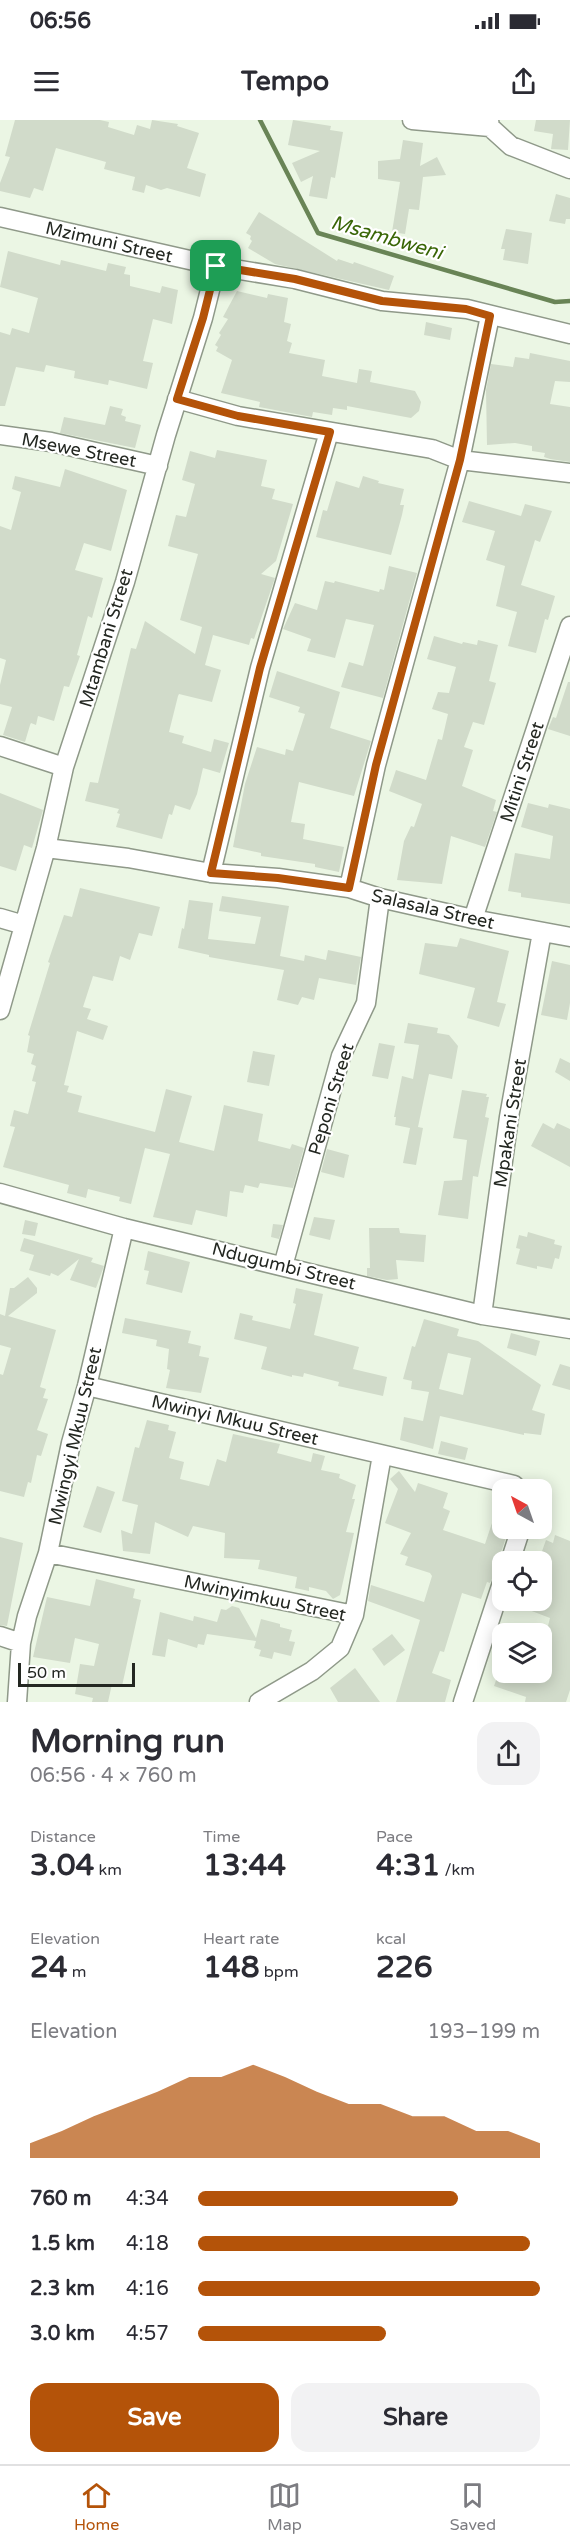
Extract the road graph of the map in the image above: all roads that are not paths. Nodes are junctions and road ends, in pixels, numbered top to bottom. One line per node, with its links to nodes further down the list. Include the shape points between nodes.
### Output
1 (412, 120): 2 (street)
2 (489, 124): 3 (street, via 511,146)
3 (570, 169)
4 (0, 218): 5 (street, Mzimuni Street)
5 (216, 266): 6 (street, Mzimuni Street, via 295,279 382,301 466,309); 8 (street, Mtambani Street)
6 (490, 316): 7 (street, Mzimuni Street); 11 (street)
7 (570, 334)
8 (177, 399): 9 (street, via 238,416); 12 (street, Mtambani Street)
9 (330, 432): 11 (street, via 432,449); 18 (street, via 260,668)
10 (1, 438): 12 (street, Msewe Street, via 51,442)
11 (460, 460): 13 (street); 19 (street, via 376,765)
12 (158, 466): 16 (street, Mtambani Street, via 125,582)
13 (570, 473)
14 (570, 626): 22 (street, Mitini Street)
15 (0, 746): 16 (street)
16 (64, 767): 17 (street, Mtambani Street)
17 (46, 848): 18 (street, Salasala Street); 23 (street, Mtambani Street)
18 (211, 873): 19 (street, Salasala Street)
19 (349, 888): 20 (street, Salasala Street)
20 (380, 898): 22 (street, Salasala Street); 29 (street, Peponi Street, via 366,1003 341,1056)
21 (0, 918): 23 (street)
22 (473, 919): 24 (street, Salasala Street)
23 (24, 925): 26 (street, Mtambani Street)
24 (542, 932): 25 (street, Salasala Street); 30 (street, Mpakani Street, via 509,1117)
25 (570, 937)
26 (0, 1010)
27 (0, 1193): 28 (street, Ndugumbi Street)
28 (124, 1228): 29 (street, Ndugumbi Street); 32 (street, Mwingyi Mkuu Street)
29 (283, 1266): 30 (street, Ndugumbi Street)
30 (482, 1315): 31 (street, Ndugumbi Street)
31 (570, 1329)
32 (87, 1386): 33 (street, Mwinyi Mkuu Street); 35 (street, Mwingyi Mkuu Street)
33 (382, 1455): 34 (street); 37 (street)
34 (492, 1480)
35 (48, 1553): 37 (street, Mwinyimkuu Street); 39 (street, Mwingyi Mkuu Street)
36 (493, 1611): 42 (street)
37 (354, 1615): 41 (street, Mwinyimkuu Street, via 340,1648 312,1671)
38 (0, 1636): 39 (street)
39 (21, 1643): 40 (street)
40 (17, 1702)
41 (259, 1702)
42 (463, 1702)

